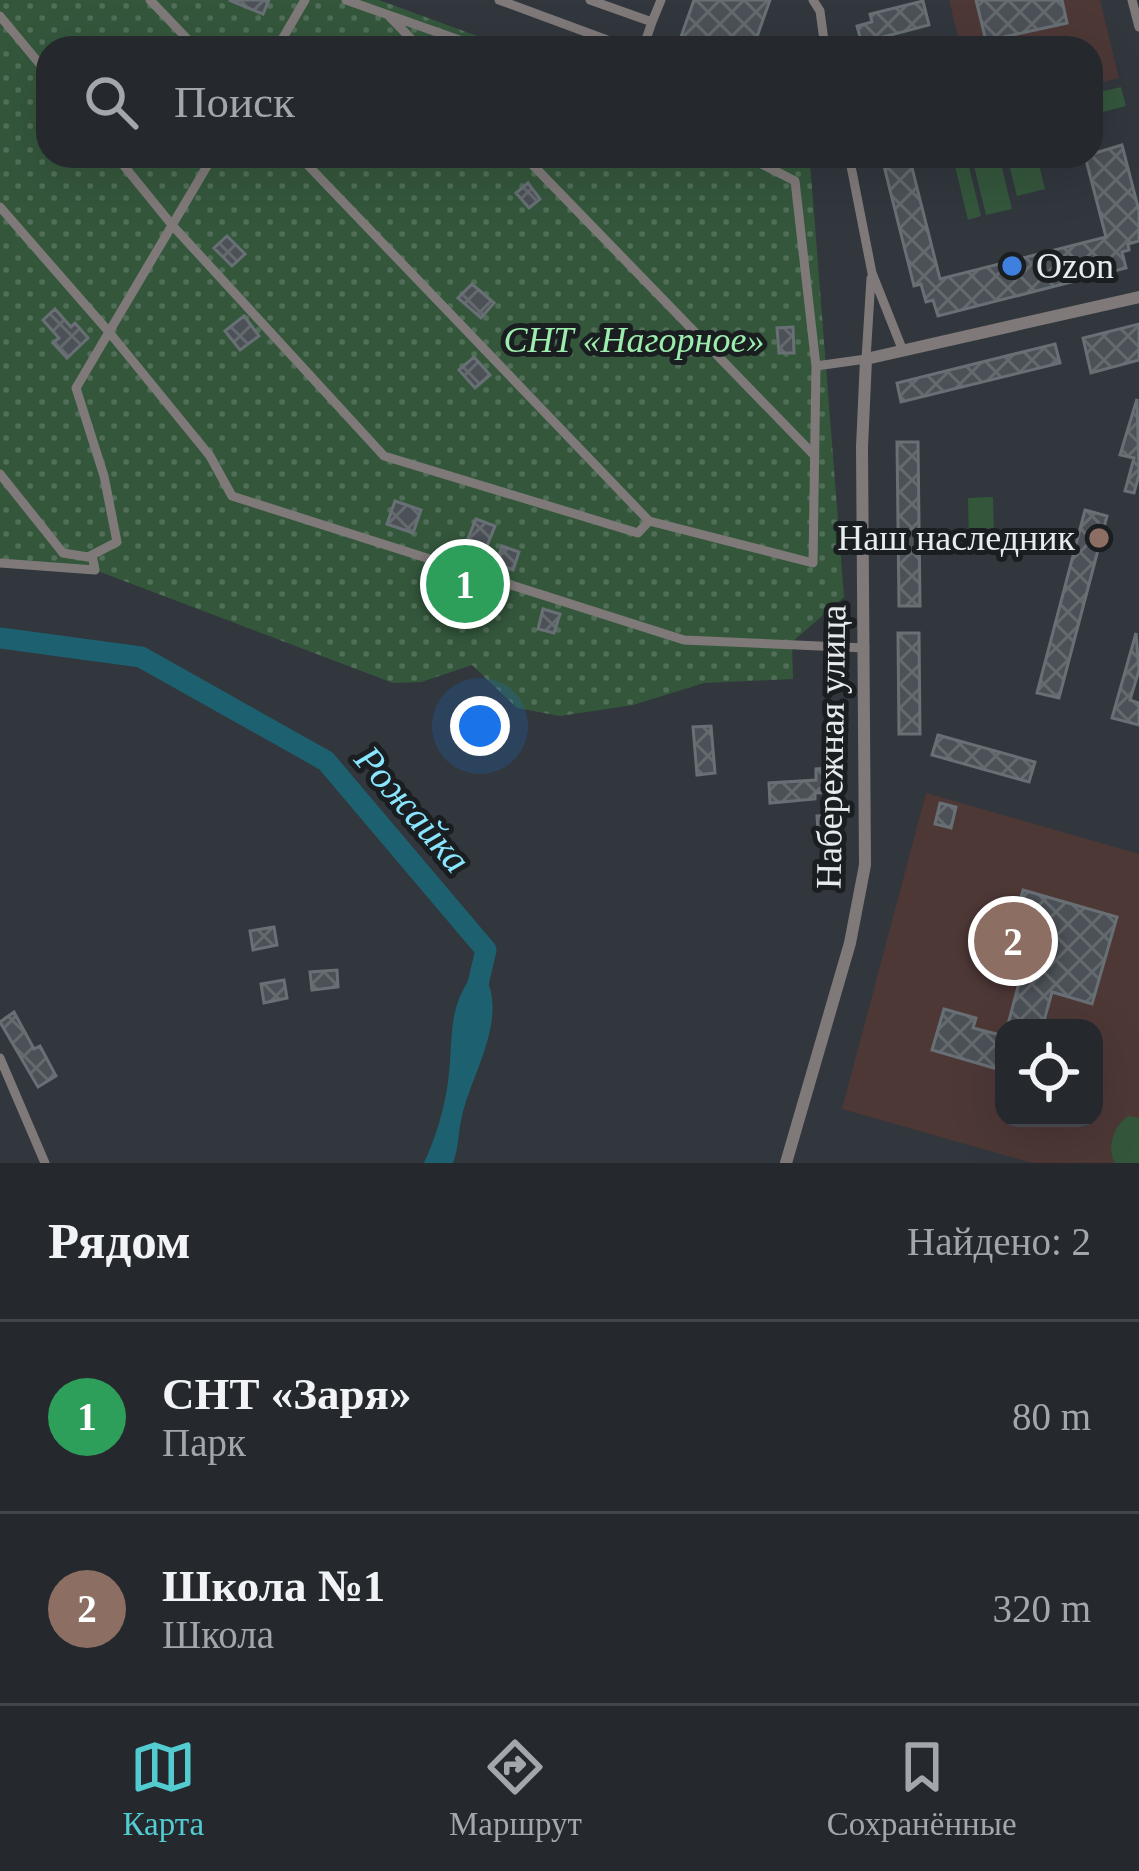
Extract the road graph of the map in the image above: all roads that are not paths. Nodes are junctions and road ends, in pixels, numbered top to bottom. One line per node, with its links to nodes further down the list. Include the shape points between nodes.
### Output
1 (150, 0): 13 (street)
2 (305, 0): 14 (street)
3 (346, 0): 9 (street)
4 (499, 0): 17 (street)
5 (590, 0): 11 (street)
6 (661, 0): 11 (street)
7 (813, 0): 19 (street)
8 (1132, 0): 12 (street)
9 (386, 13): 15 (street); 16 (street)
10 (0, 16): 20 (street)
11 (652, 22): 18 (street)
12 (1139, 27)
13 (184, 36)
14 (284, 36)
15 (408, 36)
16 (449, 36)
17 (596, 36)
18 (647, 36)
19 (824, 36)
20 (36, 60)
21 (126, 168): 28 (street)
22 (206, 168): 28 (street)
23 (311, 168): 39 (street)
24 (536, 168): 37 (street)
25 (770, 168): 36 (street, via 795,181)
26 (851, 168): 29 (street, Набережная улица)
27 (0, 207): 33 (street)
28 (172, 225): 33 (street); 39 (street, via 384,456 638,533)
29 (872, 273): 31 (street, Набережная улица); 32 (street, Набережная улица)
30 (1139, 297): 34 (street)
31 (893, 320): 32 (street, via 880,315); 34 (street, Набережная улица)
32 (867, 323): 35 (street, Набережная улица)
33 (109, 332): 40 (street, via 76,388 117,542); 42 (street, via 232,496 684,640)
34 (903, 351): 35 (street)
35 (866, 359): 36 (street); 42 (street, Набережная улица)
36 (816, 366): 37 (street)
37 (814, 456): 39 (street, via 813,563)
38 (0, 474): 40 (street, via 63,553)
39 (649, 521)
40 (92, 555): 41 (street, via 95,570)
41 (0, 563)
42 (865, 648): 45 (street, Набережная улица, via 863,878)
43 (0, 1058): 44 (street)
44 (45, 1163)
45 (786, 1163)

